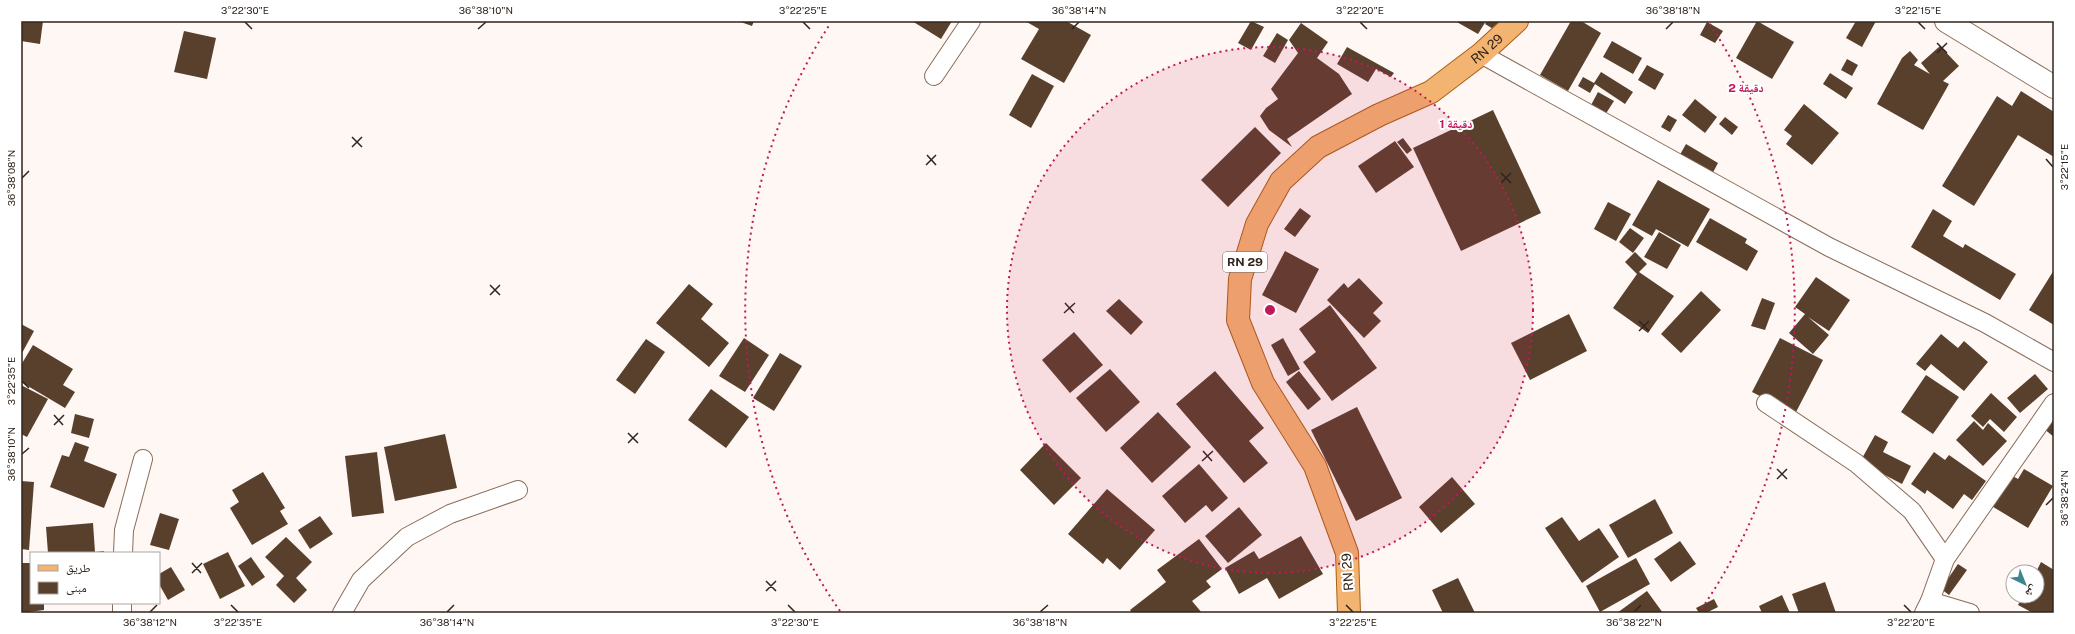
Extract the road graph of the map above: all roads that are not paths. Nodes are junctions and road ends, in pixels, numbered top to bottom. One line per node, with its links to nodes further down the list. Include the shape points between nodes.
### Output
1 (971, 21): 5 (street)
2 (1517, 21): 4 (main road, RN 29 / RN 29)
3 (1946, 21): 6 (main road)
4 (1481, 54): 7 (street, via 1829,247 1985,323); 16 (main road, RN 29 / RN 29, via 1431,92 1318,146 1281,181 1257,224 1240,279 1238,320 1260,376 1315,466 1347,553)
5 (934, 76)
6 (2054, 87)
7 (2054, 362)
8 (1766, 403): 13 (street, via 1856,463 1912,511)
9 (2054, 403): 13 (street)
10 (143, 459): 12 (street, via 124,530)
11 (518, 490): 15 (street, via 450,514 407,537 361,580)
12 (122, 552)
13 (1945, 559): 14 (street)
14 (1927, 607): 17 (street)
15 (342, 613)
16 (1349, 613)
17 (1970, 613)

